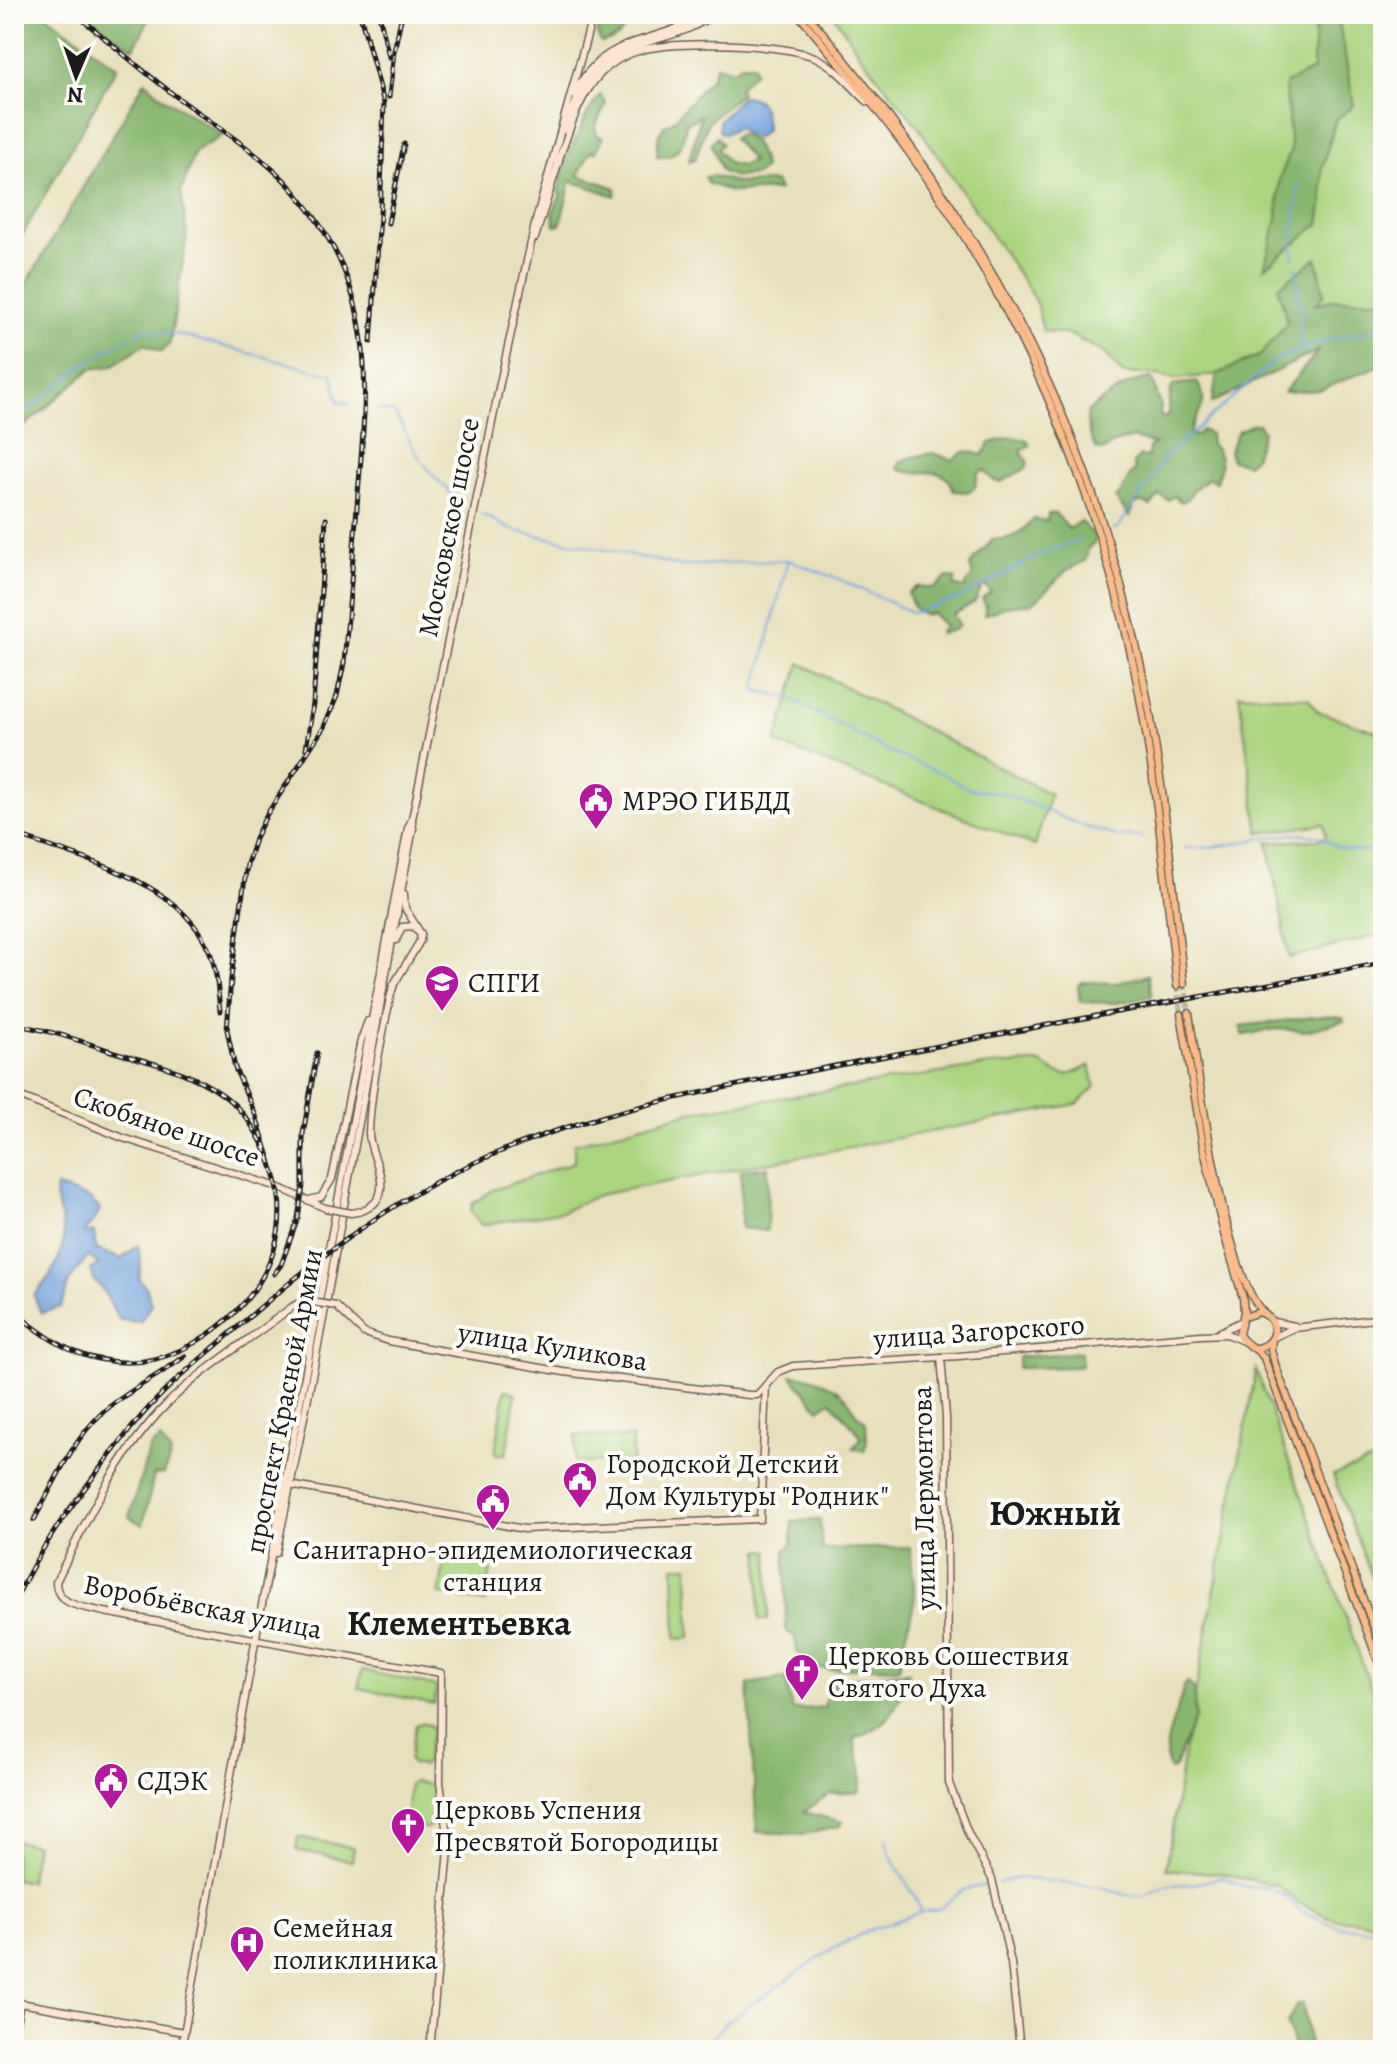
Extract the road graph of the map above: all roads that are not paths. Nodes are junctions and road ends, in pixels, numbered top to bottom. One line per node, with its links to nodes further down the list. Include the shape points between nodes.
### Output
1 (593, 14): 6 (main road)
2 (705, 14): 6 (main road, via 607,53 583,77)
3 (713, 14): 8 (main road, Московское шоссе, via 691,29 609,58 582,89)
4 (798, 14): 7 (main road)
5 (807, 14): 7 (main road, via 875,96 957,212 1022,327 1074,438 1114,557 1141,668 1159,778 1181,985 1143,716 1099,533 1042,382 1010,319 950,213)
6 (565, 112): 9 (main road, Московское шоссе)
7 (880, 112): 8 (main road, via 830,65 809,55 768,47 660,45 625,55 600,74 579,105)
8 (558, 162): 9 (main road, Московское шоссе)
9 (532, 245): 10 (main road, Московское шоссе)
10 (412, 819): 11 (main road, Московское шоссе); 12 (main road, Московское шоссе)
11 (403, 881): 12 (main road, Московское шоссе); 13 (main road, via 405,906)
12 (393, 924): 13 (main road, via 410,922); 14 (main road, Московское шоссе); 15 (main road, Московское шоссе)
13 (421, 934): 14 (main road, via 413,926 402,927); 18 (main road, Скобяное шоссе, bridge, via 390,998 370,1119 381,1190 374,1204 360,1212)
14 (391, 951): 17 (main road, Московское шоссе)
15 (378, 987): 17 (main road, Московское шоссе); 18 (main road, via 361,1040 332,1179 321,1197)
16 (14, 1094): 18 (main road, Скобяное шоссе, via 123,1138)
17 (347, 1172): 30 (main road, проспект Красной Армии); 32 (main road, проспект Красной Армии)
18 (306, 1200)
19 (1264, 1313): 21 (main road, via 1253,1312); 21 (main road, via 1251,1297 1230,1232 1185,1014 1203,1146 1243,1298); 22 (main road)
20 (1383, 1318): 23 (main road)
21 (1241, 1320): 24 (main road, via 1230,1329); 26 (main road)
22 (1273, 1322): 23 (main road); 25 (main road)
23 (1327, 1325): 25 (main road, via 1291,1329)
24 (1201, 1335): 26 (main road, via 1227,1334); 28 (main road, улица Загорского)
25 (1273, 1338): 27 (main road, via 1265,1346); 33 (main road, via 1276,1367)
26 (1243, 1341): 27 (main road)
27 (1252, 1347): 34 (main road, via 1264,1358)
28 (941, 1357): 29 (main road, улица Загорского, via 793,1366); 39 (main road, улица Лермонтова, via 949,1783 992,1879 1012,1974)
29 (766, 1384): 30 (main road, via 760,1519 524,1529); 31 (main road, улица Куликова, bridge, via 757,1395 749,1395 489,1360 375,1338 338,1308 299,1303 150,1422 118,1464)
30 (290, 1485): 32 (main road, проспект Красной Армии)
31 (56, 1589): 32 (main road, Воробьёвская улица, via 65,1601 104,1612)
32 (257, 1638): 36 (main road, проспект Красной Армии); 38 (main road, Воробьёвская улица, via 441,1673 440,1782 449,1850)
33 (1383, 1652)
34 (1383, 1674)
35 (14, 2032): 36 (main road, via 20,2003)
36 (184, 2032): 37 (main road, проспект Красной Армии)
37 (181, 2050)
38 (430, 2050)
39 (1020, 2050)

